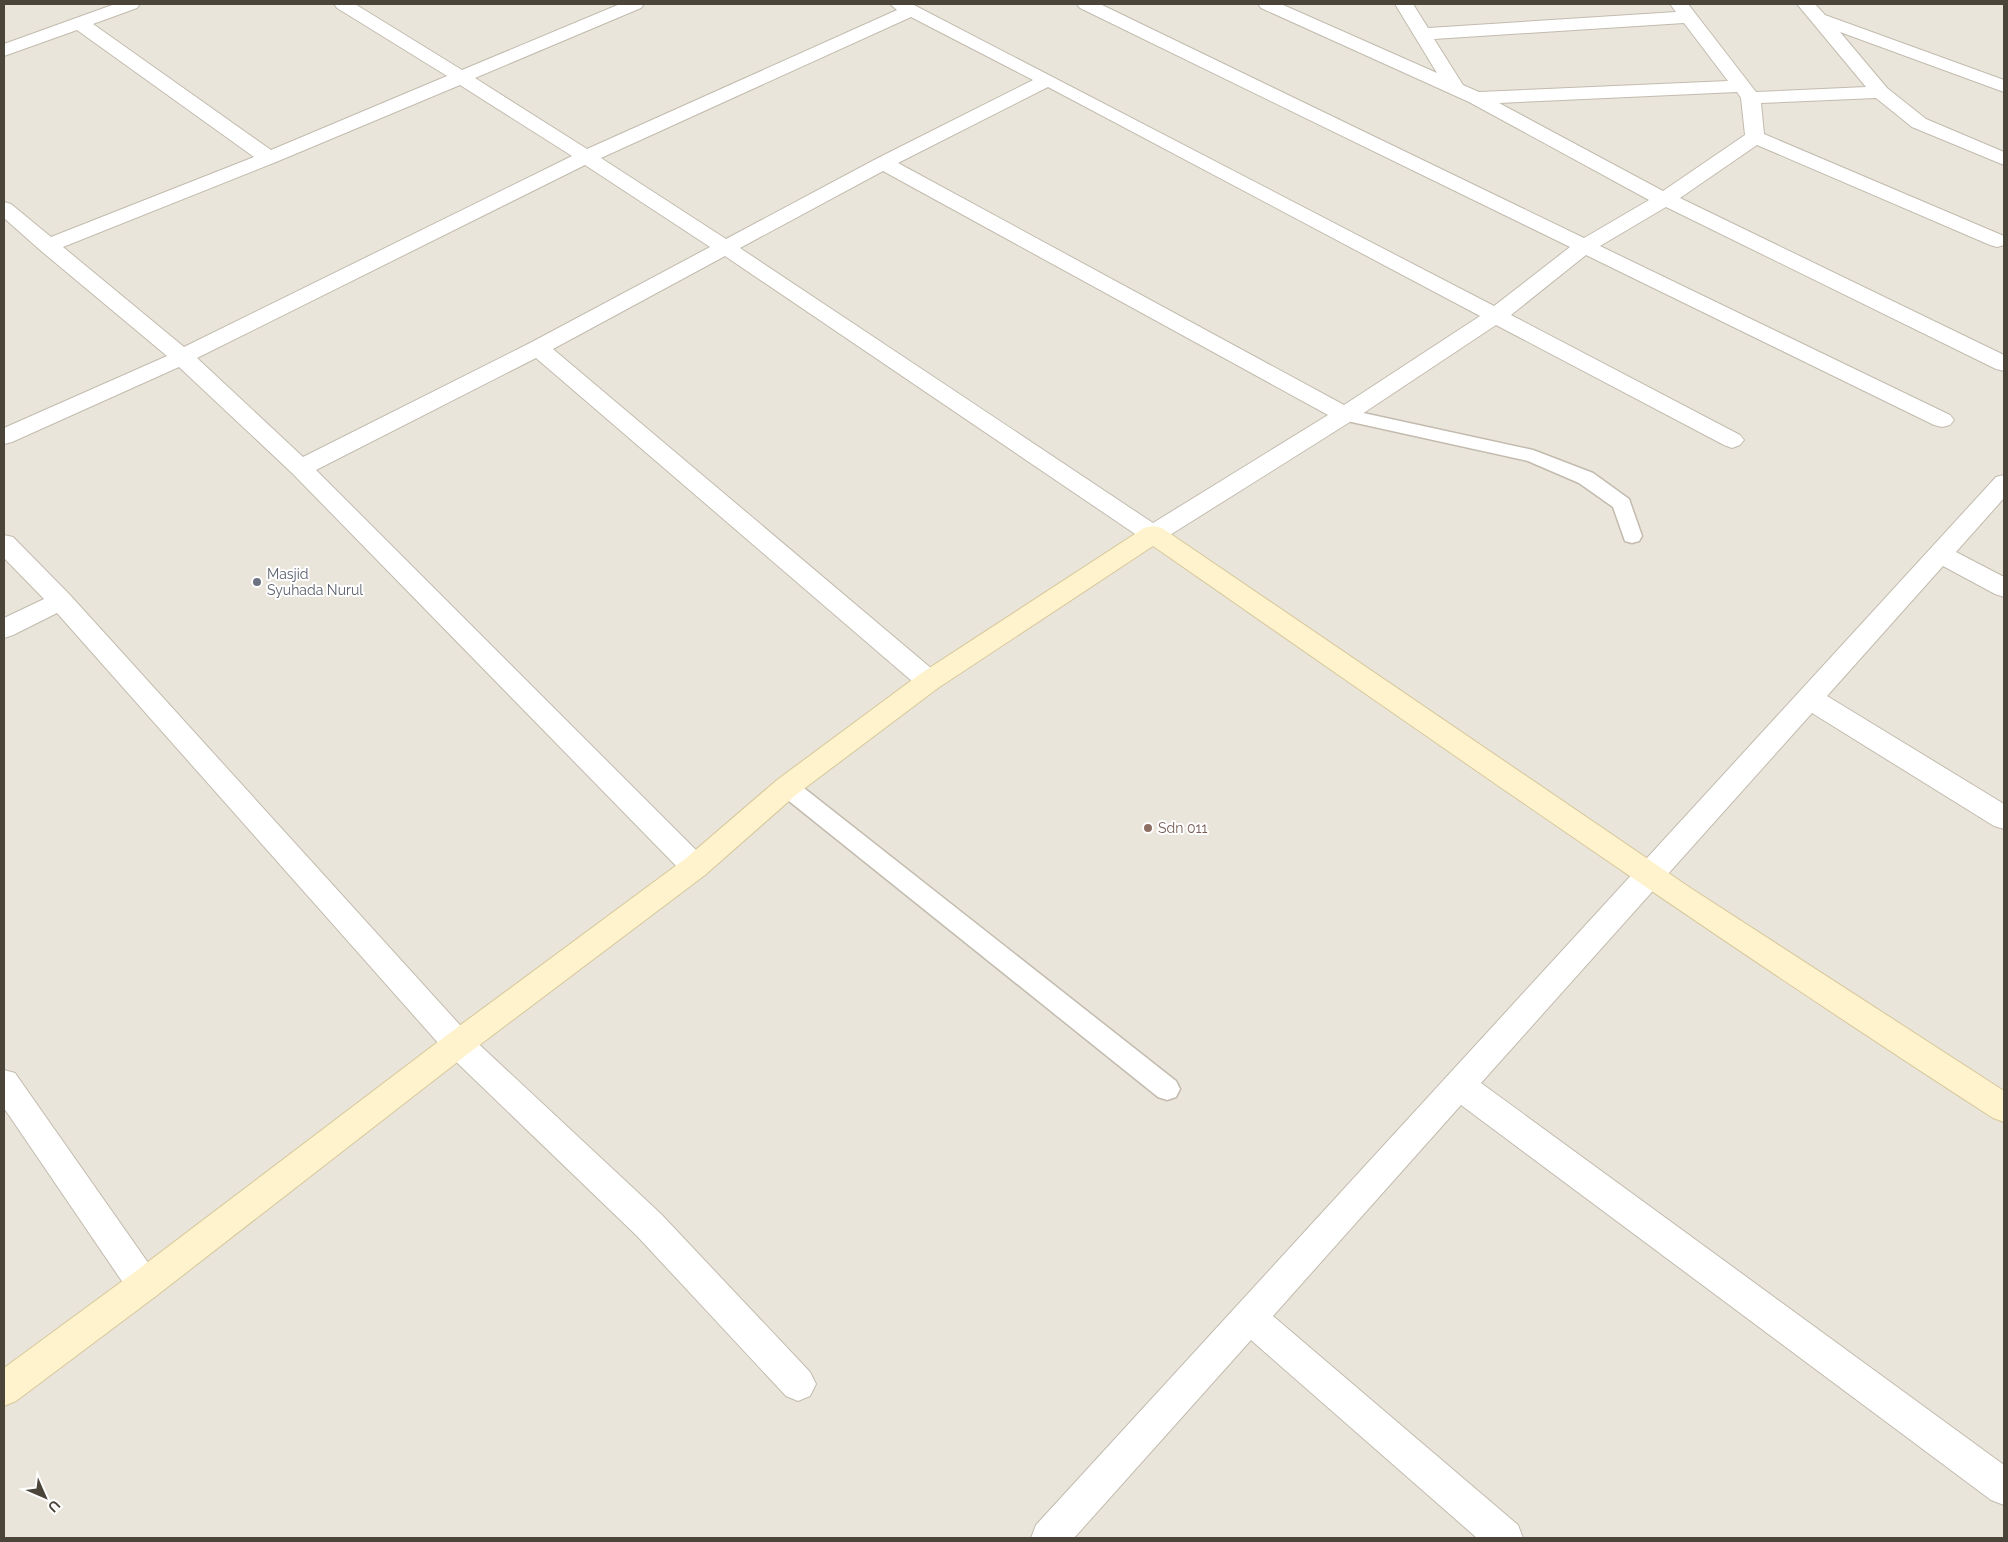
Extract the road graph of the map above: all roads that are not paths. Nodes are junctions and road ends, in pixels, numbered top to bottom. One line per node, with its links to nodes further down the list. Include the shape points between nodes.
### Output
1 (131, 4): 11 (street)
2 (342, 4): 14 (street)
3 (631, 4): 14 (street)
4 (1086, 4): 30 (street)
5 (1267, 4): 17 (street)
6 (1404, 4): 12 (street)
7 (1806, 4): 10 (street)
8 (906, 7): 15 (street); 22 (street)
9 (1684, 11): 12 (street); 18 (street)
10 (1819, 18): 16 (street); 19 (street)
11 (80, 22): 13 (street); 23 (street)
12 (1422, 34): 17 (street)
13 (4, 50)
14 (461, 76): 22 (street); 23 (street)
15 (1048, 80): 25 (street); 32 (street)
16 (2004, 86)
17 (1456, 89): 20 (street)
18 (1747, 92): 19 (street); 20 (street); 21 (street)
19 (1880, 92): 24 (street, via 1919,123)
20 (1476, 98): 26 (street)
21 (1755, 137): 26 (street); 28 (street)
22 (586, 157): 31 (street); 34 (street)
23 (269, 158): 29 (street)
24 (2004, 158)
25 (883, 163): 31 (street); 36 (street)
26 (1665, 199): 30 (street); 35 (street)
27 (4, 208): 29 (street)
28 (1997, 241)
29 (47, 246): 34 (street)
30 (1585, 246): 32 (street); 37 (street)
31 (728, 247): 33 (street); 42 (street)
32 (1495, 316): 36 (street); 39 (street)
33 (538, 348): 40 (street); 49 (street)
34 (182, 357): 38 (street); 40 (street)
35 (2004, 364)
36 (1345, 415): 42 (street); 43 (lane, via 1533,456 1586,478 1622,504)
37 (1942, 420)
38 (4, 437)
39 (1732, 440)
40 (300, 468): 53 (street)
41 (2004, 482): 45 (street)
42 (1153, 534): 49 (street); 54 (street)
43 (1632, 536)
44 (4, 543): 47 (street)
45 (1940, 554): 46 (street); 50 (street)
46 (2004, 588)
47 (61, 601): 48 (street); 55 (street)
48 (4, 629)
49 (929, 681): 51 (street)
50 (1809, 698): 52 (street); 54 (street)
51 (787, 787): 53 (street); 58 (lane)
52 (2004, 818)
53 (696, 867): 55 (street)
54 (1649, 876): 57 (street); 59 (street)
55 (458, 1044): 60 (street); 62 (street, via 649,1225)
56 (4, 1083): 60 (street)
57 (1459, 1085): 61 (street); 64 (street)
58 (1167, 1089)
59 (2004, 1108)
60 (144, 1285): 63 (street)
61 (1249, 1317): 65 (street); 66 (street)
62 (798, 1384)
63 (4, 1388)
64 (2004, 1487)
65 (1049, 1538)
66 (1505, 1538)

